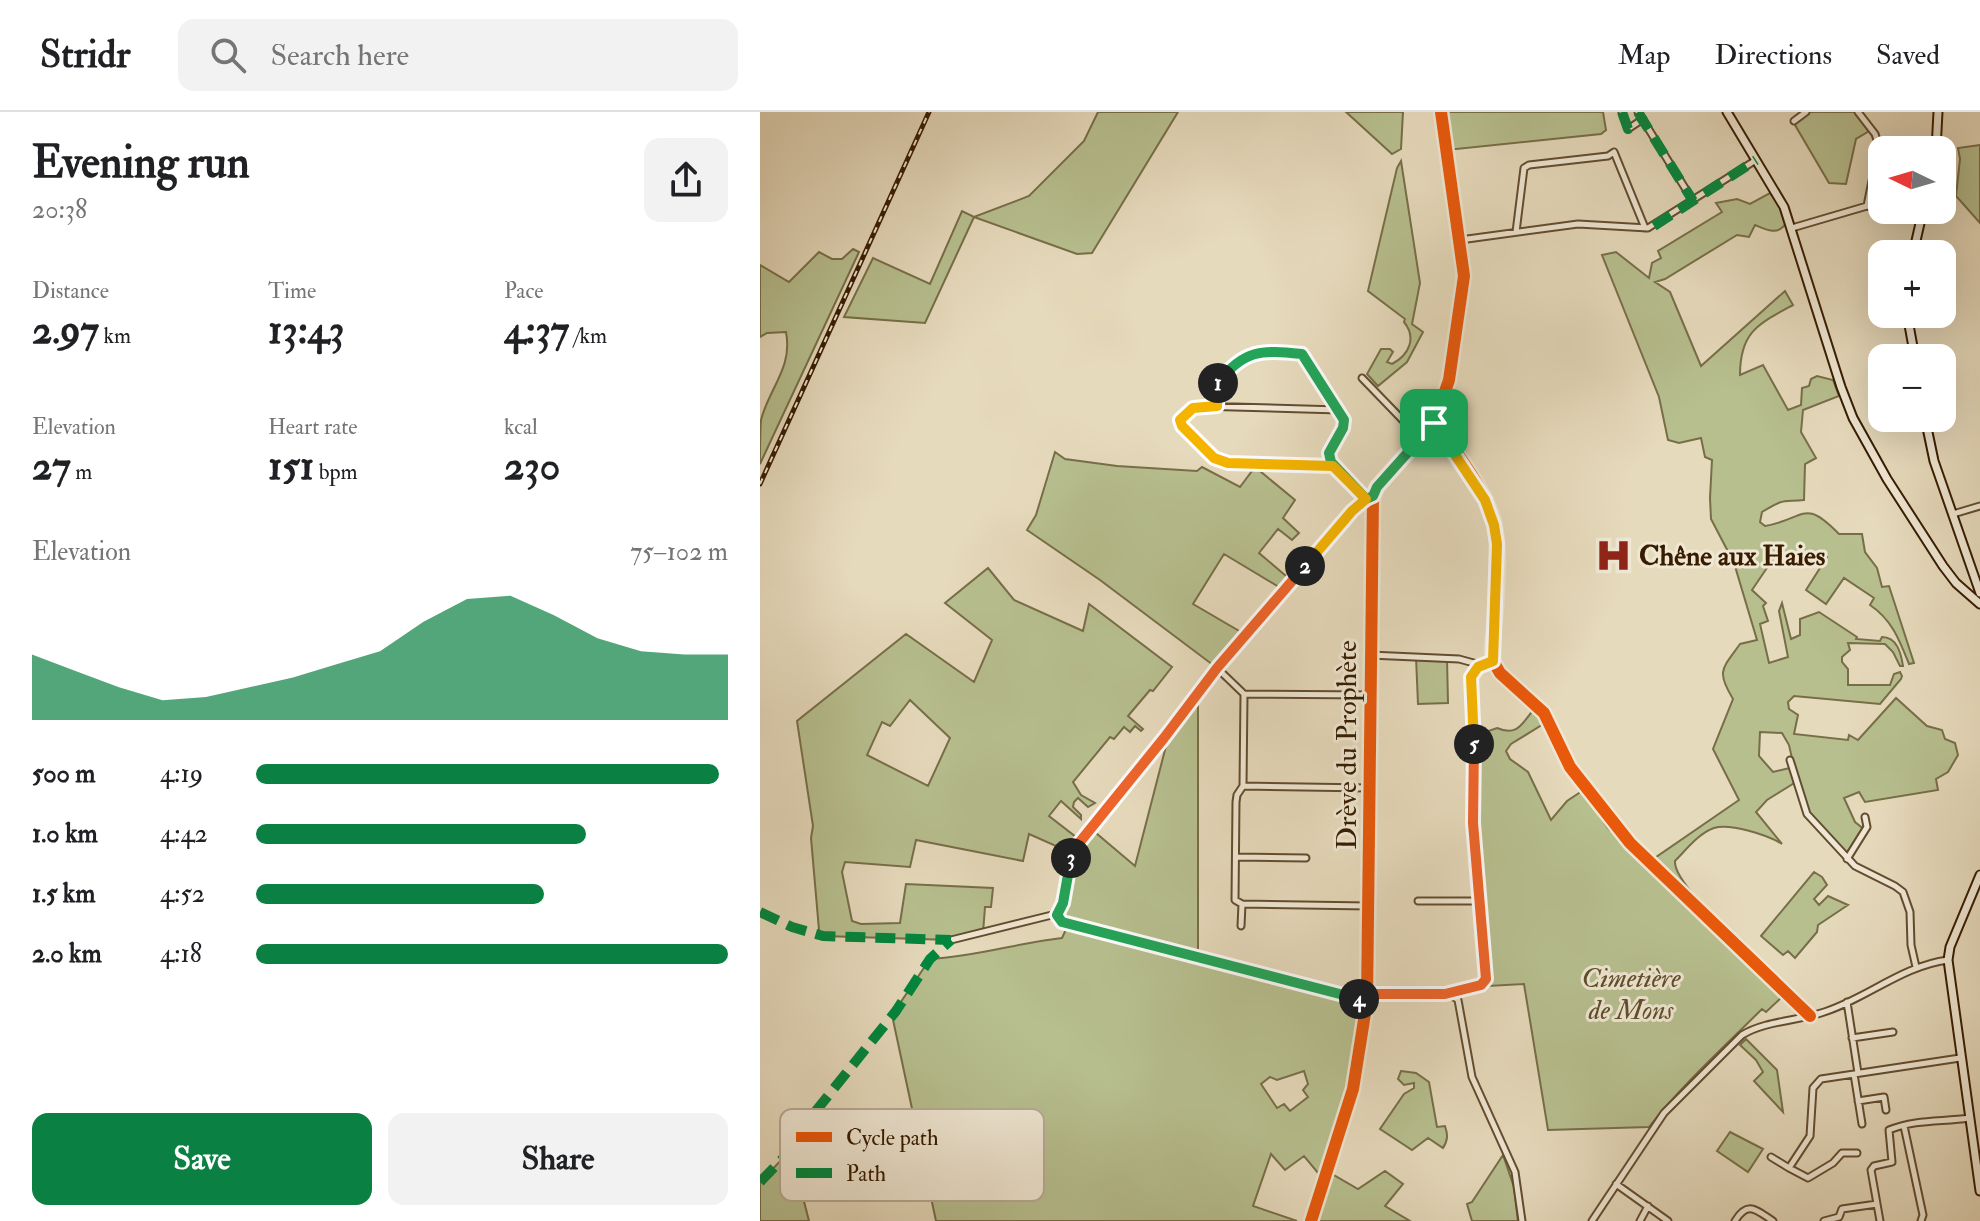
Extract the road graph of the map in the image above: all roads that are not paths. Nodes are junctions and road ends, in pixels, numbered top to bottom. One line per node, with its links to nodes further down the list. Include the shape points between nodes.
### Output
1 (1441, 112): 17 (street)
2 (1622, 112): 8 (street, via 1628,129)
3 (1638, 112): 8 (street)
4 (1727, 112): 11 (main road)
5 (1806, 112): 9 (street)
6 (1858, 112): 13 (street, via 1879,146)
7 (1938, 112): 10 (main road)
8 (1643, 119): 12 (street)
9 (1794, 121)
10 (1937, 136)
11 (1756, 160): 12 (street); 15 (main road)
12 (1693, 201): 14 (street)
13 (1867, 206): 15 (street)
14 (1645, 228): 16 (street, via 1590,224); 16 (street, via 1614,152 1524,168)
15 (1792, 228): 31 (main road, via 1841,387 1860,431 1943,566)
16 (1516, 232): 17 (street)
17 (1460, 240): 21 (street, via 1461,307 1449,380)
18 (1362, 378): 23 (street)
19 (1217, 406): 20 (street); 20 (street, via 1218,382 1244,356 1294,353 1304,357); 24 (street, via 1193,408 1180,420 1220,461)
20 (1339, 410): 24 (street, via 1344,420 1329,453)
21 (1434, 423): 23 (street); 33 (street, via 1485,500 1494,525)
22 (1928, 432): 29 (main road)
23 (1420, 438): 25 (street)
24 (1333, 466): 25 (street)
25 (1369, 498): 27 (street, Drève du Prophète); 28 (street)
26 (1980, 506): 29 (street)
27 (1371, 510): 28 (street); 32 (street, Drève du Prophète)
28 (1352, 511): 35 (street)
29 (1953, 514): 30 (main road)
30 (1980, 593)
31 (1980, 604)
32 (1370, 655): 34 (street, via 1459,659); 37 (street, Drève du Prophète)
33 (1493, 661): 34 (street); 58 (street, via 1544,713 1570,767 1630,843)
34 (1481, 665): 47 (street, via 1471,681)
35 (1217, 668): 36 (street); 50 (street, via 1075,848)
36 (1244, 694): 37 (street); 39 (street)
37 (1370, 695): 40 (street, Drève du Prophète)
38 (1790, 760): 44 (street, via 1807,814)
39 (1243, 786): 40 (street); 42 (street, via 1237,795)
40 (1369, 788): 49 (street, Drève du Prophète)
41 (1865, 817): 44 (street, via 1867,827)
42 (1236, 857): 43 (street); 48 (street, via 1235,900)
43 (1306, 858)
44 (1847, 859): 54 (street, via 1903,892)
45 (1980, 875): 53 (main road)
46 (1418, 901): 47 (street)
47 (1480, 901): 55 (street, via 1486,979)
48 (1242, 904): 49 (street); 51 (street)
49 (1368, 906): 56 (street, Drève du Prophète)
50 (1057, 915): 52 (street); 56 (street, via 1068,924)
51 (1241, 926)
52 (951, 940)
53 (1948, 960): 54 (street); 61 (main road)
54 (1916, 967): 57 (street)
55 (1445, 994): 56 (street); 78 (street, via 1458,1000 1472,1077 1515,1172)
56 (1367, 997): 77 (street, Drève du Prophète, via 1353,1089)
57 (1847, 1002): 58 (street); 60 (street)
58 (1810, 1016): 73 (street, via 1742,1035 1664,1113)
59 (1893, 1032): 60 (street)
60 (1852, 1038): 62 (street)
61 (1960, 1058): 62 (street); 65 (main road)
62 (1856, 1073): 63 (street); 72 (street, via 1814,1085 1810,1136)
63 (1858, 1101): 64 (street, via 1884,1097); 66 (street)
64 (1886, 1110)
65 (1969, 1118): 67 (street); 74 (main road)
66 (1862, 1124)
67 (1904, 1126): 68 (street); 69 (street, via 1889,1130)
68 (1904, 1138): 69 (street); 86 (street)
69 (1890, 1141): 75 (street, via 1890,1163 1871,1170)
70 (1857, 1153): 72 (street, via 1842,1153 1808,1178)
71 (1771, 1157): 72 (street)
72 (1789, 1168)
73 (1616, 1184): 76 (street); 79 (street)
74 (1980, 1191)
75 (1877, 1204): 84 (street, via 1842,1209 1839,1217); 85 (street)
76 (1648, 1206): 80 (street); 81 (street)
77 (1311, 1221)
78 (1522, 1221)
79 (1592, 1221)
80 (1640, 1221)
81 (1668, 1221)
82 (1735, 1221): 83 (street, via 1748,1208)
83 (1773, 1221)
84 (1824, 1221)
85 (1880, 1221)
86 (1921, 1221)

